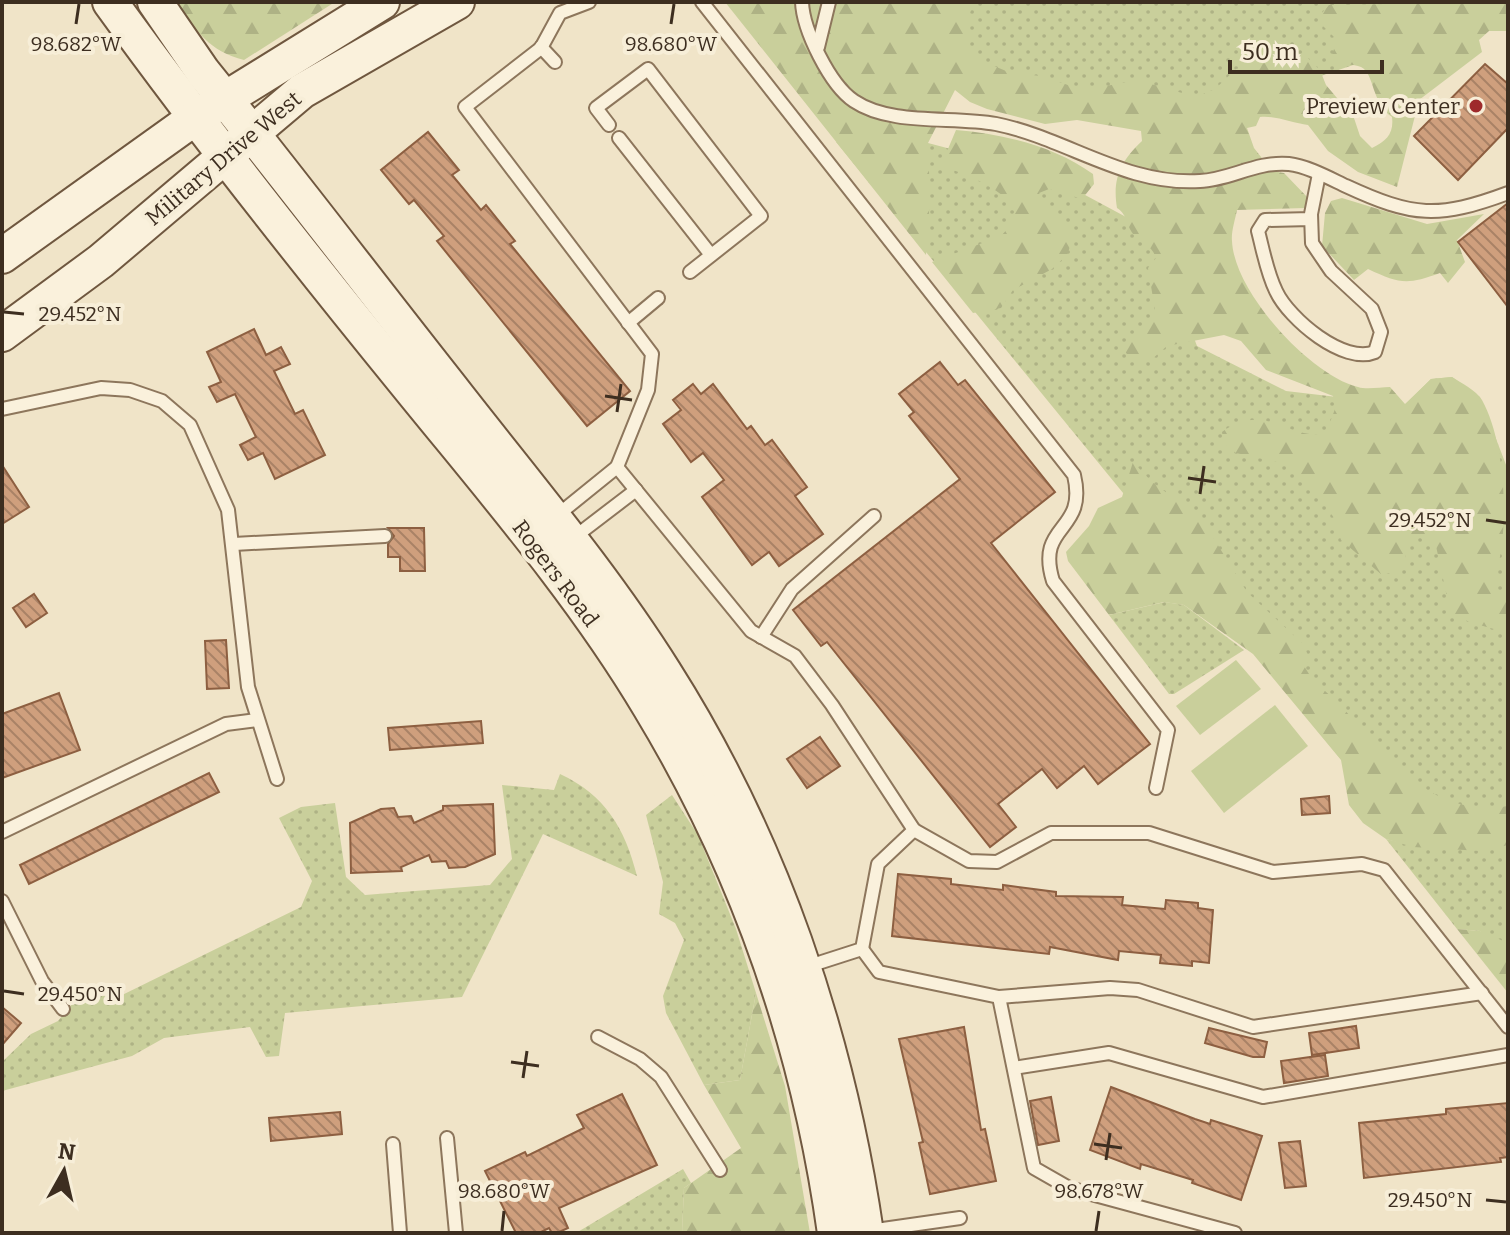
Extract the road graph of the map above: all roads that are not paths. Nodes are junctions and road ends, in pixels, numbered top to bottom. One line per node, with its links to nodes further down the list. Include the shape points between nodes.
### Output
1 (110, 2): 13 (main road, Rogers Road)
2 (155, 2): 12 (main road, Rogers Road)
3 (382, 2): 12 (main road, Military Drive West)
4 (457, 2): 15 (main road, Military Drive West, via 333,70)
5 (589, 2): 9 (lane, via 560,13)
6 (702, 2): 37 (lane, via 1074,475 1077,504 1048,546 1047,560 1053,581 1168,730)
7 (802, 2): 10 (lane, via 803,18)
8 (829, 2): 10 (lane)
9 (541, 47): 11 (lane); 25 (lane, via 465,107)
10 (818, 47): 18 (lane, via 826,72 854,101 888,116 998,125 1127,173 1201,182 1255,165 1291,164)
11 (555, 62)
12 (225, 99): 13 (main road, Military Drive West); 15 (main road, Rogers Road)
13 (196, 117): 17 (main road, Rogers Road); 22 (main road, Military Drive West)
14 (609, 125): 21 (lane, via 596,108 648,69 761,216)
15 (252, 133): 17 (main road, Military Drive West); 32 (main road, Rogers Road)
16 (619, 138): 21 (lane)
17 (226, 155): 26 (main road, Military Drive West, via 101,261); 32 (main road, Rogers Road)
18 (1319, 174): 19 (lane, via 1383,203 1436,214); 20 (lane)
19 (1508, 193)
20 (1311, 219): 20 (lane, via 1318,253 1372,309 1381,332 1375,352 1362,357 1339,350 1309,329 1276,293 1258,231 1265,220)
21 (711, 255): 23 (lane)
22 (2, 256)
23 (690, 272)
24 (658, 298): 25 (lane)
25 (628, 323): 28 (lane, via 652,354 648,390)
26 (2, 334)
27 (2, 409): 33 (lane, via 101,388 130,390 162,401 190,425 228,510)
28 (617, 467): 29 (lane); 32 (lane)
29 (636, 490): 32 (lane); 34 (lane)
30 (874, 516): 34 (lane, via 792,589)
31 (385, 536): 33 (lane)
32 (551, 539): 42 (main road, Rogers Road, via 643,640 692,718 758,848)
33 (234, 544): 35 (lane, via 248,687)
34 (761, 637): 38 (lane, via 795,656)
35 (257, 720): 36 (lane); 39 (lane, via 226,724)
36 (277, 779)
37 (1156, 788)
38 (914, 830): 41 (lane, via 878,864); 43 (lane, via 969,861 997,862 1051,833 1149,833 1273,872 1362,864 1384,870)
39 (2, 832)
40 (2, 901): 45 (lane, via 42,981)
41 (862, 949): 42 (lane); 44 (lane, via 879,972)
42 (790, 972): 56 (main road, Rogers Road, via 843,1103)
43 (1482, 993): 44 (lane, via 1253,1027 1138,990); 46 (lane)
44 (999, 997): 49 (lane)
45 (63, 1009)
46 (1508, 1027)
47 (598, 1037): 52 (lane, via 661,1077)
48 (1508, 1055): 49 (lane, via 1263,1097 1109,1053)
49 (1014, 1068): 57 (lane, via 1034,1168 1069,1188)
50 (447, 1138): 55 (lane)
51 (393, 1144): 54 (lane)
52 (720, 1170)
53 (960, 1218): 56 (lane)
54 (400, 1233)
55 (456, 1233)
56 (856, 1233)
57 (1235, 1233)

